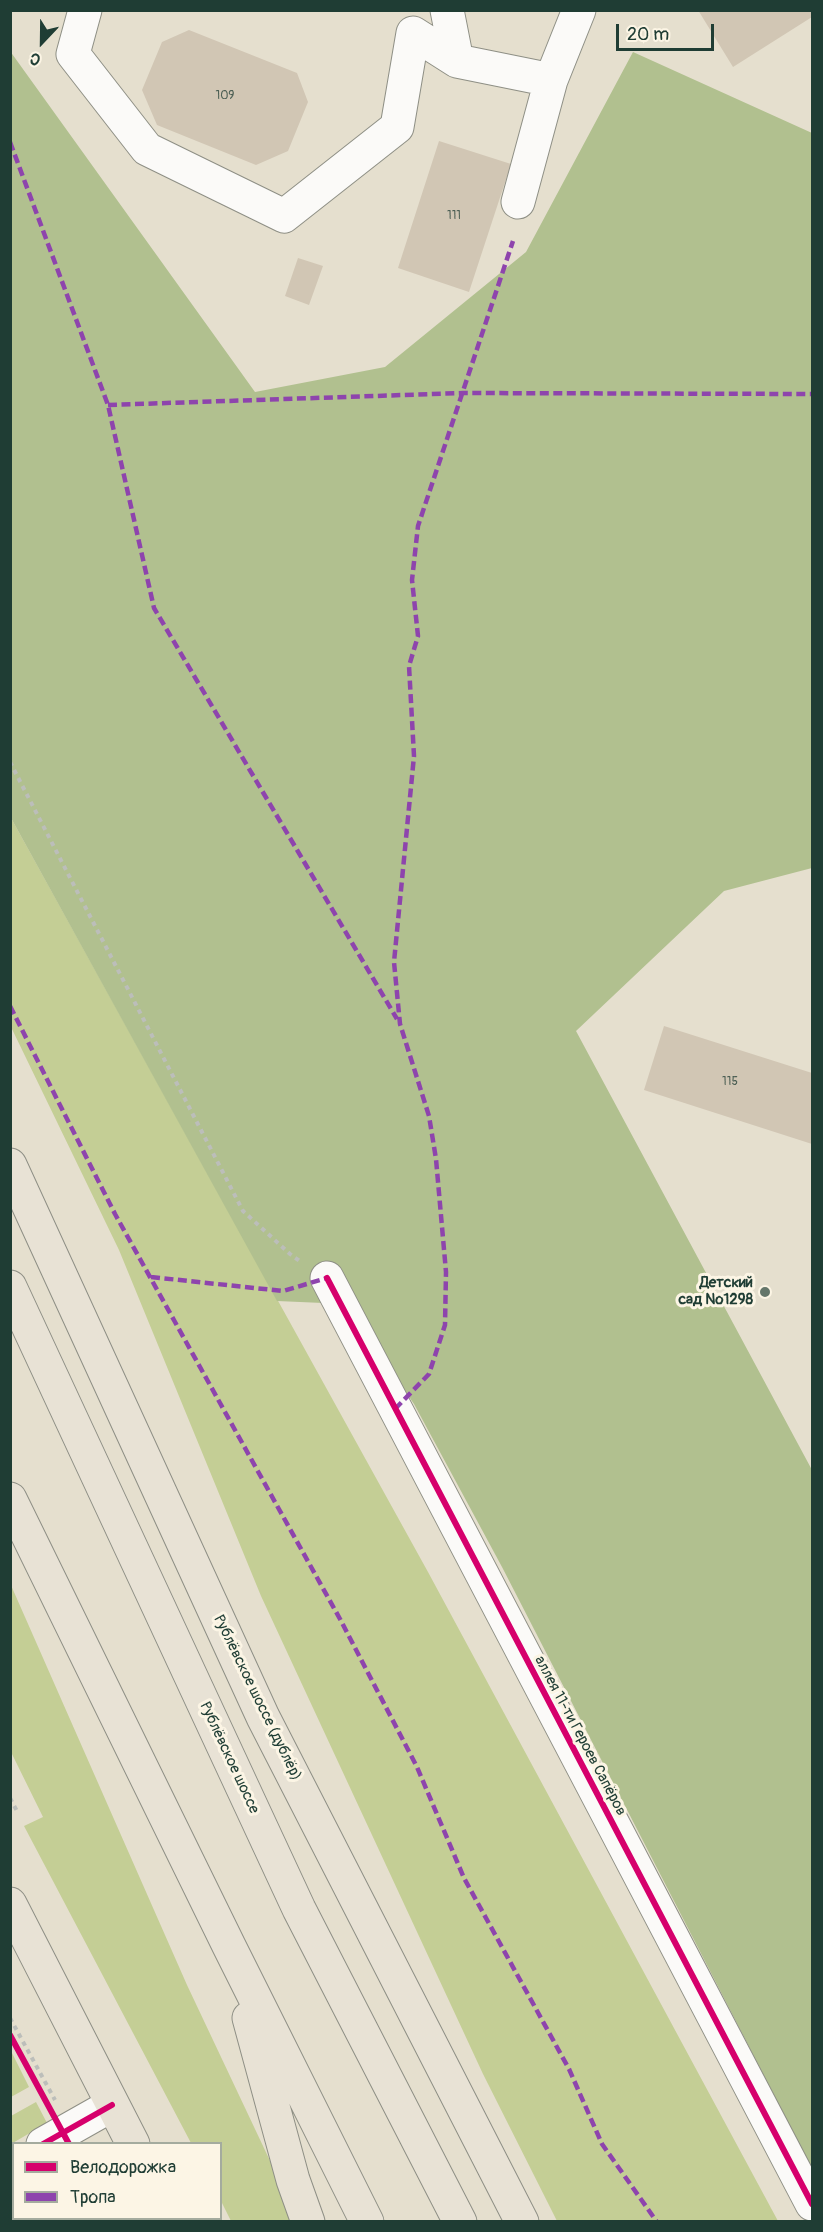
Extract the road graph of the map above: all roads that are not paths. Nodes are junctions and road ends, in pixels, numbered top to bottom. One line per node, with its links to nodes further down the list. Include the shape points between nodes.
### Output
1 (85, 10): 4 (street, via 73,54 147,149 284,216 397,127 413,33)
2 (447, 10): 4 (street)
3 (579, 10): 5 (street)
4 (457, 61): 5 (street)
5 (551, 80): 6 (street)
6 (518, 202)
7 (10, 1165): 20 (main road, Рублёвское шоссе (дублёр), via 263,1717)
8 (327, 1278): 16 (street, аллея 11-ти Героев Сапёров)
9 (10, 1287): 19 (main road, Рублёвское шоссе, via 299,1909)
10 (10, 1499): 12 (main road)
11 (10, 1904): 13 (main road)
12 (229, 1946): 17 (main road); 18 (main road)
13 (112, 2105): 14 (street); 15 (main road)
14 (56, 2136)
15 (132, 2142)
16 (813, 2204)
17 (308, 2222)
18 (367, 2222)
19 (460, 2222)
20 (522, 2222)

